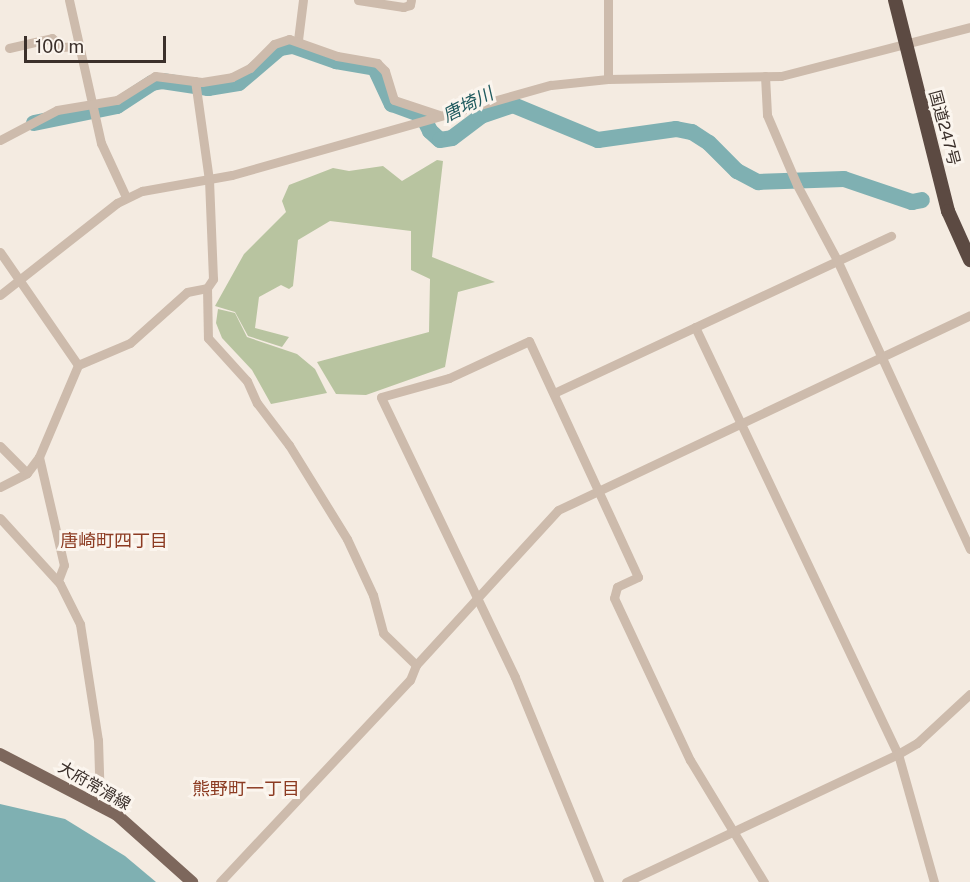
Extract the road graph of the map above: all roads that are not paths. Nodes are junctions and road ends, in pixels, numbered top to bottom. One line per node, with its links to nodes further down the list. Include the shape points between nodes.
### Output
1 (69, 0): 9 (street)
2 (303, 0): 8 (street)
3 (358, 0): 4 (street, via 404,7)
4 (411, 0)
5 (608, 0): 13 (street)
6 (895, 0): 10 (highway, 国道247号)
7 (970, 27): 10 (street)
8 (298, 40): 14 (street, via 274,44 242,74); 16 (street, via 337,57 377,63 385,71 394,99)
9 (77, 46): 11 (street, via 62,47 52,38); 15 (street)
10 (905, 47): 12 (street); 23 (highway, 国道247号, via 948,212)
11 (9, 48)
12 (765, 76): 13 (street); 22 (street, via 767,115 795,180)
13 (608, 79): 16 (street, via 550,84)
14 (195, 81): 15 (street, via 155,76 117,100); 18 (street)
15 (91, 108): 17 (street, via 57,110); 19 (street, via 100,144)
16 (439, 115): 18 (street)
17 (0, 140)
18 (209, 180): 19 (street, via 159,187); 25 (street, via 213,279)
19 (126, 198): 24 (street)
20 (891, 236): 22 (street)
21 (0, 252): 24 (street)
22 (837, 260): 28 (street); 29 (street)
23 (970, 260)
24 (19, 281): 26 (street); 30 (street)
25 (207, 288): 30 (street, via 187,292 130,343); 42 (street, via 208,338 248,381 257,402 289,445 347,539 373,595 383,633)
26 (0, 295)
27 (970, 315): 29 (street)
28 (695, 327): 31 (street); 32 (street)
29 (882, 357): 32 (street); 39 (street)
30 (78, 365): 34 (street)
31 (554, 393): 37 (street); 41 (street, via 529,341 449,378 381,397)
32 (740, 423): 37 (street); 45 (street)
33 (0, 446): 35 (street)
34 (39, 457): 35 (street); 40 (street, via 64,565)
35 (27, 473): 36 (street)
36 (0, 487)
37 (598, 490): 41 (street, via 558,510); 47 (street, via 638,577 617,587 614,598 690,760)
38 (0, 518): 40 (street)
39 (970, 549)
40 (58, 581): 46 (street, via 80,624 88,657 98,740)
41 (476, 600): 42 (street); 50 (street, via 515,677)
42 (416, 665): 49 (street, via 410,680)
43 (970, 694): 45 (street, via 917,743)
44 (0, 754): 46 (main road, 大府常滑線)
45 (898, 754): 47 (street); 53 (street)
46 (100, 805): 48 (main road, 大府常滑線, via 117,815)
47 (732, 832): 51 (street); 52 (street)
48 (192, 882)
49 (220, 882)
50 (599, 882)
51 (626, 882)
52 (764, 882)
53 (934, 882)

